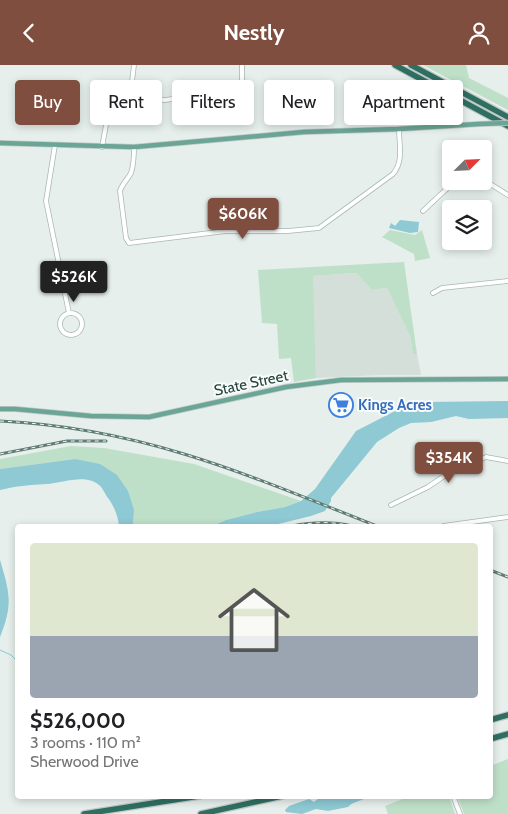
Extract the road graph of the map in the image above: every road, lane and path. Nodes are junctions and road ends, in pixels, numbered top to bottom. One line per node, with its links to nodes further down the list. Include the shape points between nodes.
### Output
1 (134, 65): 5 (street)
2 (242, 65): 6 (street, via 242,82 232,91)
3 (396, 65): 9 (highway)
4 (411, 65): 7 (highway)
5 (132, 80)
6 (162, 100)
7 (508, 117)
8 (106, 125): 13 (street)
9 (508, 125): 10 (main road, bridge)
10 (398, 129): 14 (main road, via 304,132); 14 (street, via 398,168 319,228 226,231 130,243 126,238 120,191 130,175)
11 (0, 143): 12 (main road)
12 (55, 145): 13 (main road); 21 (street, via 46,201)
13 (102, 147): 14 (main road)
14 (134, 147)
15 (492, 184): 17 (street)
16 (446, 190): 18 (street)
17 (508, 195)
18 (424, 211)
19 (508, 281): 20 (street, via 442,289)
20 (434, 293)
21 (69, 313): 21 (street, via 62,317 60,324 62,331 73,335 81,329 82,322 79,315)
22 (508, 379): 23 (main road, State Street, via 322,382 149,417)
23 (0, 409)
24 (508, 461): 25 (street, via 486,457 450,471 428,487)
25 (391, 505)
26 (508, 517): 27 (street)
27 (457, 524)
28 (508, 715): 29 (highway)
29 (493, 719)
30 (508, 734): 31 (highway)
31 (493, 738)
32 (180, 799): 35 (highway)
33 (268, 799): 36 (highway)
34 (454, 799): 37 (street)
35 (84, 814)
36 (201, 814)
37 (460, 814)

